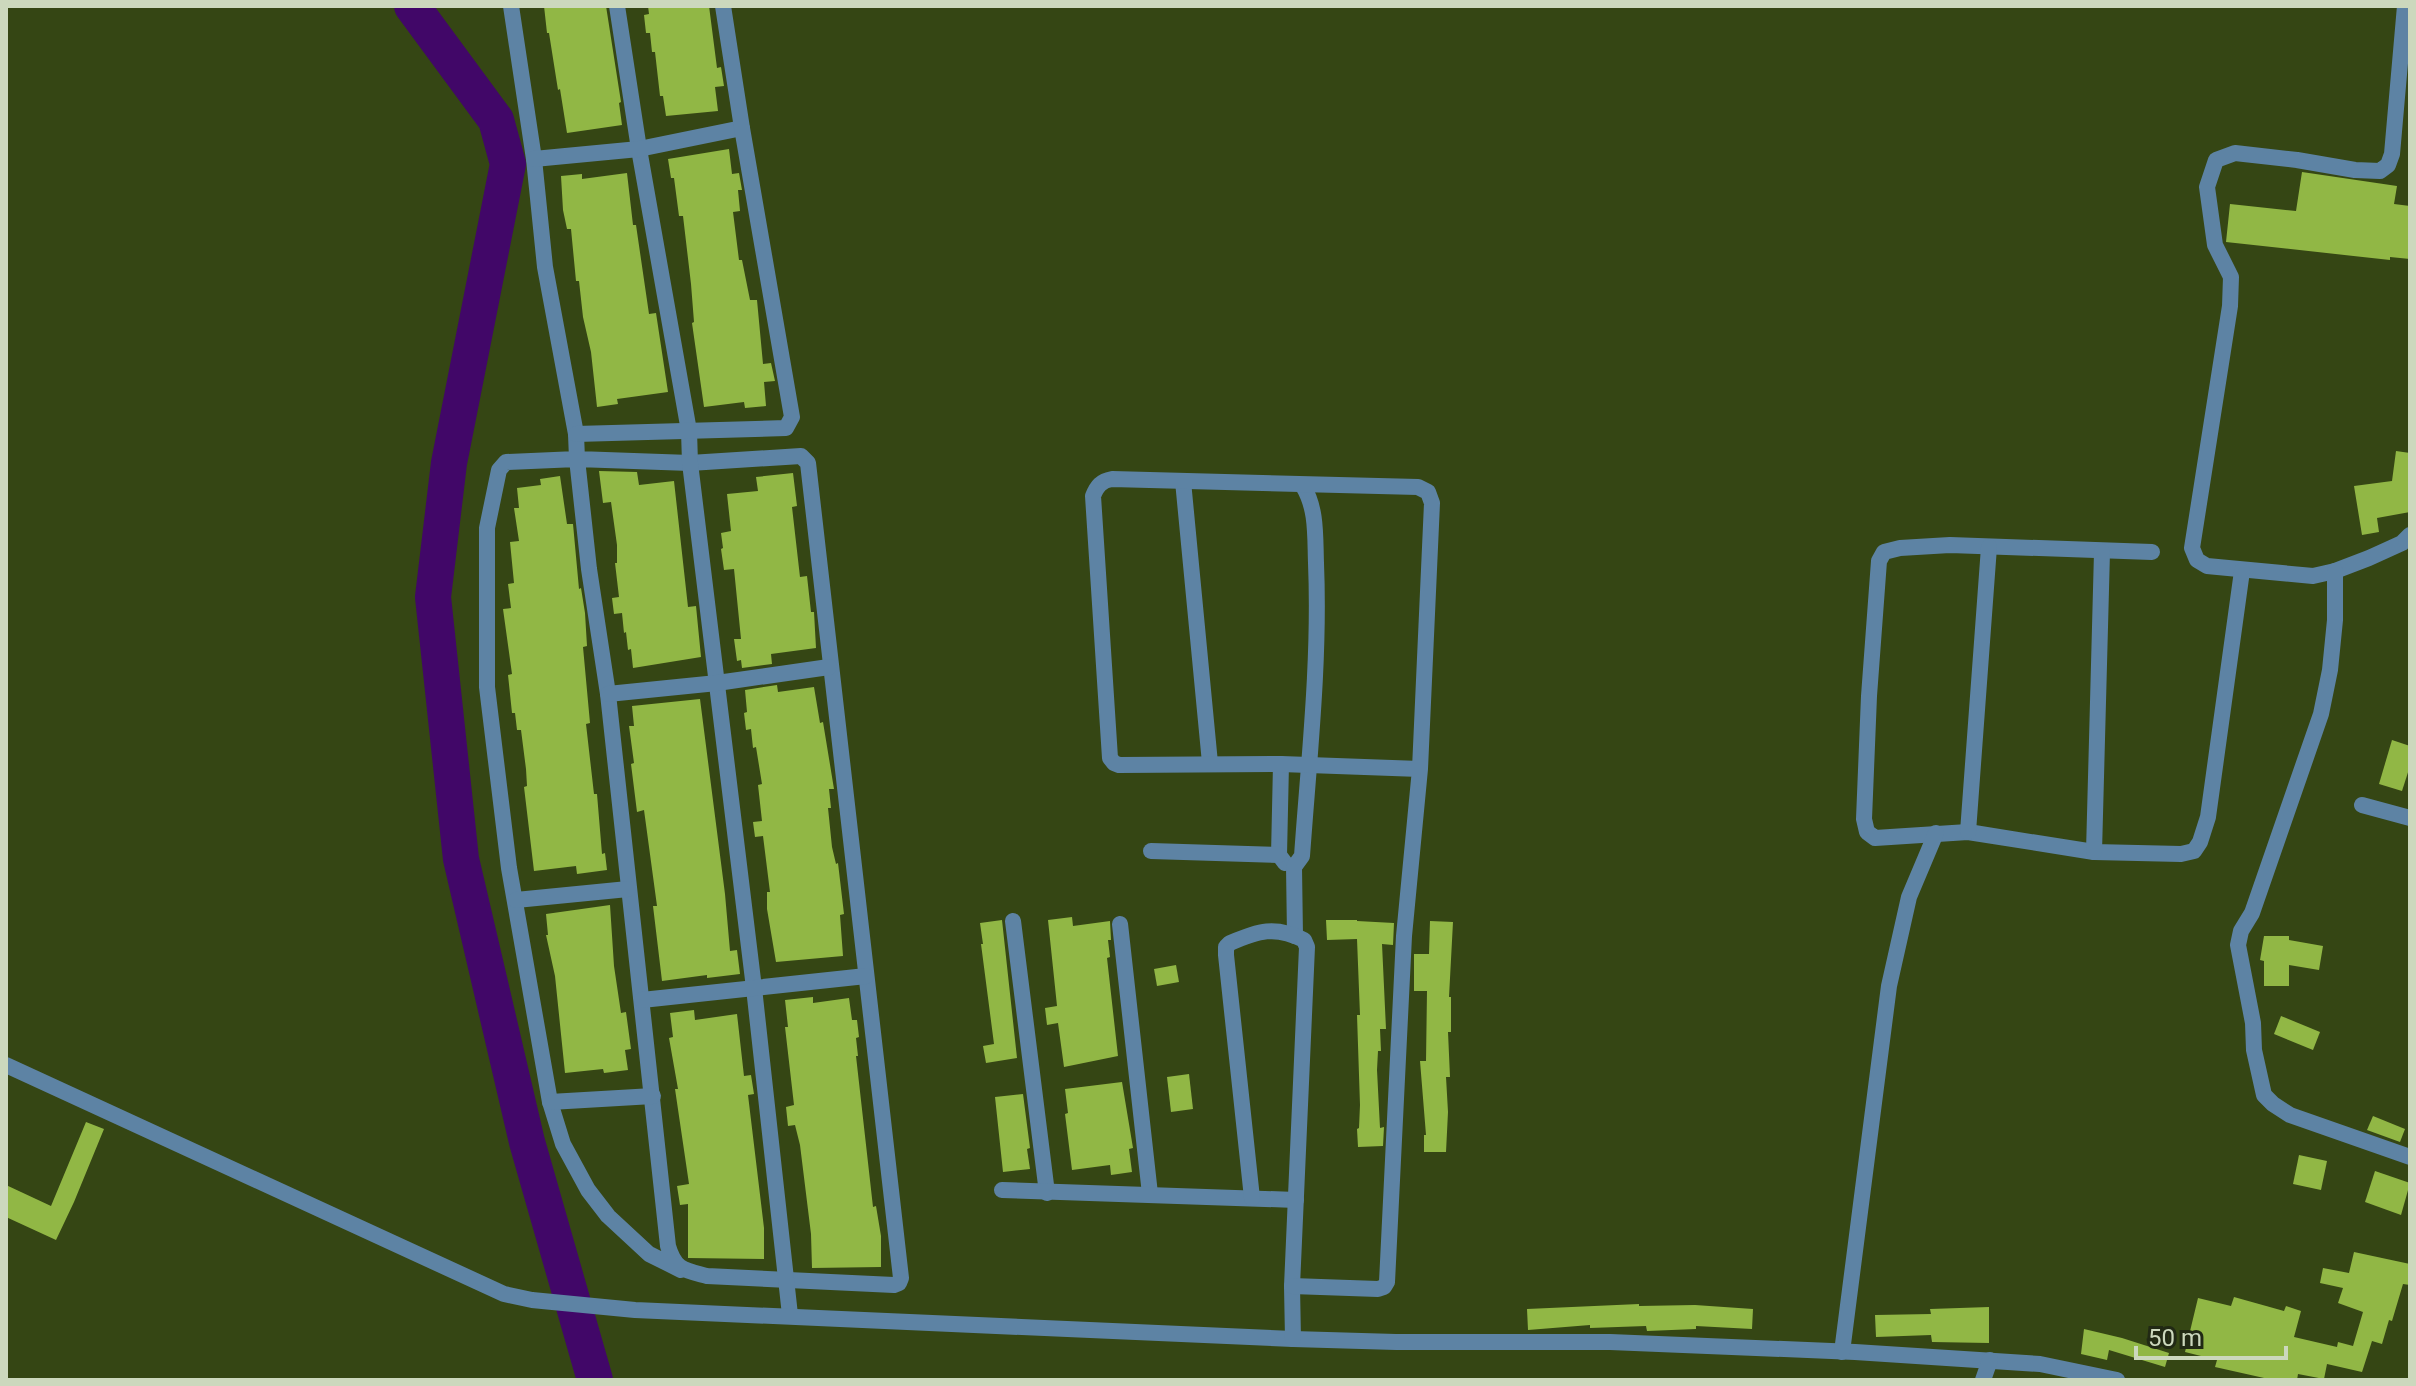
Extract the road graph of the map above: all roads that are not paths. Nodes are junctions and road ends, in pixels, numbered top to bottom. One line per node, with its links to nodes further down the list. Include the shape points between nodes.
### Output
1 (511, 6): 7 (street)
2 (617, 6): 6 (street)
3 (723, 6): 5 (street)
4 (2405, 6): 18 (street, via 2388,165 2380,171 2355,170 2235,153 2216,160 2207,187 2215,245 2231,277 2230,306 2192,548 2207,566)
5 (742, 128): 6 (street); 8 (street, via 792,417 786,428)
6 (639, 149): 7 (street); 8 (street)
7 (534, 159): 9 (street, via 545,267)
8 (689, 431): 9 (street); 11 (street)
9 (576, 434): 10 (street)
10 (577, 459): 11 (street); 22 (street); 36 (street, via 502,464 487,528 487,687)
11 (690, 463): 20 (street, via 805,458); 21 (street)
12 (1183, 481): 13 (street); 23 (street); 23 (street, via 1105,480 1093,496 1110,758 1119,765)
13 (1303, 486): 25 (street, via 1313,505 1317,596); 26 (street, via 1418,487 1428,492 1432,503)
14 (2410, 535): 19 (street)
15 (1989, 547): 16 (street); 29 (street); 30 (street, via 1900,548 1884,552 1879,561 1864,819 1875,838)
16 (2102, 552): 17 (street); 32 (street)
17 (2152, 552)
18 (2242, 571): 19 (street, via 2313,576); 32 (street, via 2208,817 2200,842 2194,851 2181,854)
19 (2335, 571): 46 (street, via 2335,620 2321,714 2238,945 2264,1095 2290,1115)
20 (829, 667): 21 (street); 40 (street)
21 (717, 683): 22 (street); 41 (street)
22 (608, 694): 35 (street)
23 (1210, 763): 24 (street)
24 (1281, 764): 25 (street); 33 (street)
25 (1310, 765): 26 (street); 34 (street, via 1302,856)
26 (1420, 769): 54 (street, via 1404,936 1387,1282 1378,1289)
27 (2362, 805): 28 (street)
28 (2410, 818)
29 (1968, 832): 30 (street); 32 (street)
30 (1936, 833): 57 (street, via 1909,897 1889,986)
31 (1151, 851): 33 (street)
32 (2094, 852)
33 (1279, 855): 34 (street)
34 (1294, 867): 39 (street)
35 (628, 889): 36 (street); 42 (street)
36 (516, 900): 45 (street)
37 (1013, 921): 48 (street)
38 (1120, 924): 49 (street)
39 (1295, 936): 50 (street, via 1264,930 1226,947); 51 (street, via 1304,940 1307,960)
40 (866, 976): 41 (street); 53 (street, via 901,1278 894,1285)
41 (754, 988): 42 (street); 53 (street)
42 (642, 1000): 44 (street)
43 (6, 1065): 55 (street, via 504,1294 635,1310)
44 (653, 1096): 45 (street); 52 (street, via 668,1246)
45 (550, 1102): 52 (street, via 563,1144 608,1216 649,1254)
46 (2410, 1157)
47 (1002, 1190): 48 (street)
48 (1047, 1193): 49 (street)
49 (1150, 1194): 50 (street)
50 (1252, 1198): 51 (street)
51 (1296, 1200): 54 (street)
52 (681, 1270): 53 (street, via 707,1276)
53 (786, 1278): 55 (street)
54 (1292, 1286): 56 (street)
55 (790, 1315): 56 (street)
56 (1293, 1339): 57 (street, via 1610,1342)
57 (1842, 1352): 58 (street)
58 (1990, 1360): 59 (street); 60 (street)
59 (1983, 1380)
60 (2117, 1380)

